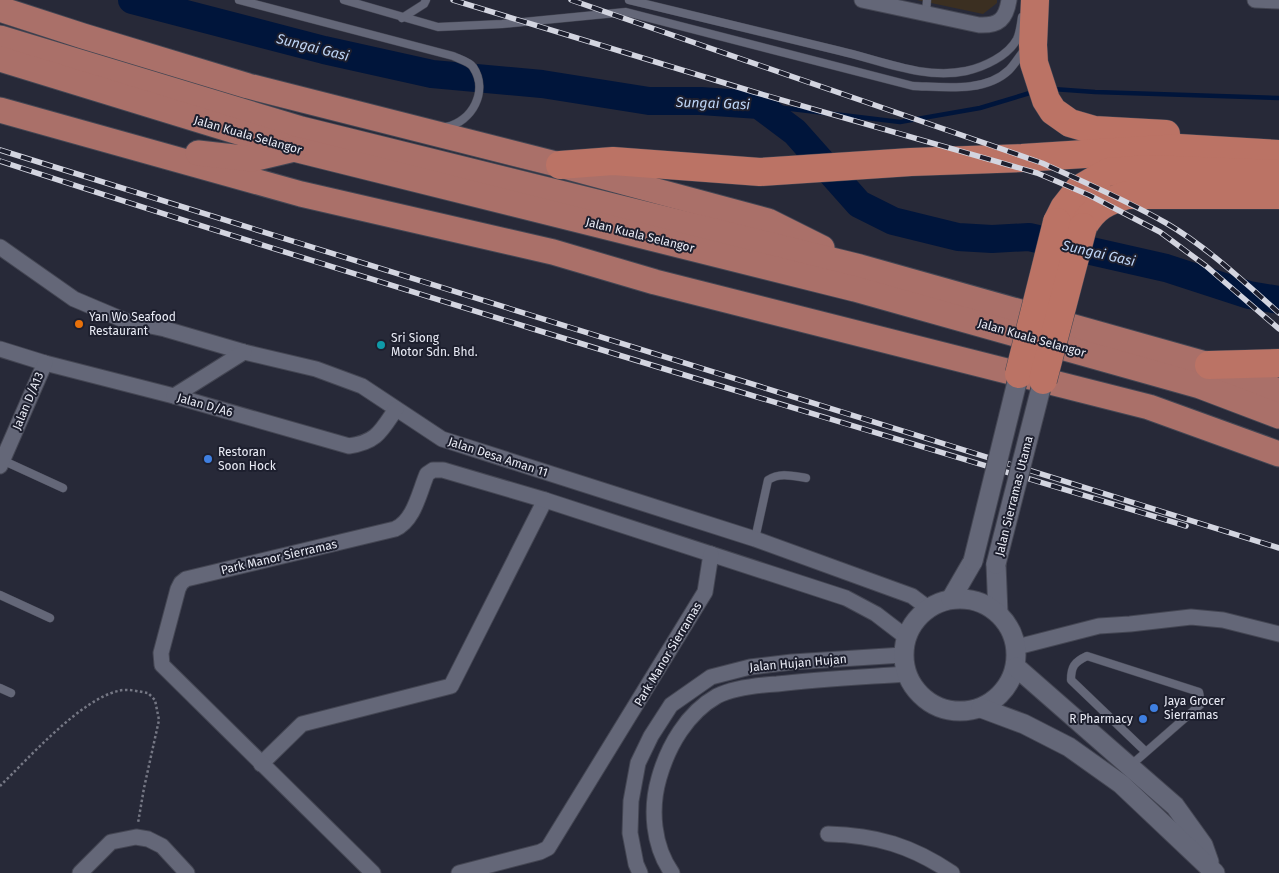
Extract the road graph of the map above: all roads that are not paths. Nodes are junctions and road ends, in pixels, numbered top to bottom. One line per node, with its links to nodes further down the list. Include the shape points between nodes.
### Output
1 (239, 0): 17 (lane, via 453,56 473,66 480,82 477,102 469,116 456,125)
2 (344, 0): 12 (lane)
3 (426, 0): 12 (lane)
4 (629, 0): 10 (lane, via 939,74 986,65 1002,55 1016,39)
5 (862, 0): 9 (street)
6 (1009, 0): 9 (street, via 1007,13 1000,22 990,26)
7 (1255, 0): 8 (street)
8 (1279, 1)
9 (927, 6)
10 (1031, 7): 12 (lane, via 1026,48 1009,70 995,80 976,86 946,87 914,86 626,12 438,27); 19 (highway, via 1038,78 1053,111 1070,123 1094,130 1240,138)
11 (0, 9): 17 (highway, via 248,86)
12 (402, 18)
13 (0, 38): 28 (highway, Jalan Kuala Selangor, via 301,129)
14 (0, 59): 18 (highway, Jalan Kuala Selangor)
15 (0, 96): 18 (highway, via 191,152 252,159)
16 (0, 110): 34 (highway, via 301,194 553,252 655,282)
17 (422, 130): 21 (highway)
18 (294, 149): 38 (highway, Jalan Kuala Selangor, via 855,289 1200,386)
19 (1279, 149)
20 (1279, 154): 21 (highway, via 1179,148 760,172 613,161)
21 (560, 165): 28 (highway, via 768,221)
22 (1279, 174): 26 (highway, via 1149,169 1108,172 1079,189 1064,208)
23 (1279, 195): 24 (highway)
24 (1210, 196): 25 (highway); 26 (highway, via 1127,195 1105,203)
25 (1279, 207)
26 (1070, 224): 34 (highway, bridge)
27 (0, 246): 30 (street, Jalan Desa Aman 11, via 74,299 126,321)
28 (860, 267): 33 (highway, Jalan Kuala Selangor)
29 (0, 349): 31 (street, Jalan D/A6)
30 (244, 352): 36 (street); 37 (street, Jalan Desa Aman 11, via 316,369 362,386)
31 (45, 363): 36 (street, Jalan D/A6); 40 (street, Jalan D/A13)
32 (1279, 363): 33 (highway)
33 (1209, 364): 35 (highway, Jalan Kuala Selangor)
34 (1031, 377): 39 (highway, via 1149,407); 47 (street, Jalan Sierramas Utama, bridge, via 973,561); 49 (street, Jalan Sierramas Utama, bridge, via 996,564)
35 (1279, 391)
36 (174, 396): 37 (street, Jalan D/A6, via 349,446 373,439)
37 (396, 409): 44 (street, Jalan Desa Aman 11, via 442,439)
38 (1279, 416)
39 (1274, 451)
40 (1, 463): 42 (lane)
41 (806, 478): 44 (lane, via 782,474 768,480)
42 (63, 488)
43 (545, 500): 45 (street, Park Manor Sierramas); 60 (street, via 451,686 302,724); 60 (street, Park Manor Sierramas, via 434,470 427,474 403,526 186,579 181,583 161,653 162,665)
44 (755, 539): 48 (street, Jalan Desa Aman 11, via 912,596)
45 (712, 554): 52 (street, Park Manor Sierramas, via 846,598 876,614); 67 (street, Park Manor Sierramas, via 705,592 548,848)
46 (0, 595): 50 (lane)
47 (951, 599): 48 (street); 49 (street, via 968,599)
48 (928, 608): 52 (street, via 915,620)
49 (998, 613): 53 (street, via 1010,628)
50 (50, 618)
51 (1279, 634): 53 (street, via 1223,620 1192,617 1099,626)
52 (904, 646): 55 (street); 68 (street, Jalan Hujan Hujan, via 750,666 711,677 671,705 638,763 631,801 630,833)
53 (1016, 647): 54 (street)
54 (1016, 667): 58 (street, via 1009,684 997,698); 61 (street)
55 (906, 674): 58 (street, via 915,690 928,702 945,709 963,711); 69 (street, Jalan Hujan Hujan, via 753,686 719,695 702,707 671,744 654,795 653,821 660,850)
56 (0, 688): 57 (lane)
57 (11, 692)
58 (980, 708): 63 (street, via 1024,724 1077,752 1121,784)
59 (1146, 752): 59 (lane, via 1071,680 1071,669 1076,661 1086,656 1199,692 1201,704); 61 (lane)
60 (261, 764): 66 (street, Park Manor Sierramas)
61 (1130, 766): 63 (street, via 1175,806 1203,845)
62 (828, 834): 70 (street, via 877,838)
63 (1214, 872)
64 (80, 873): 65 (street, via 112,842 136,837 162,846)
65 (187, 873)
66 (373, 873)
67 (459, 873)
68 (640, 873)
69 (672, 873)
70 (952, 873)

